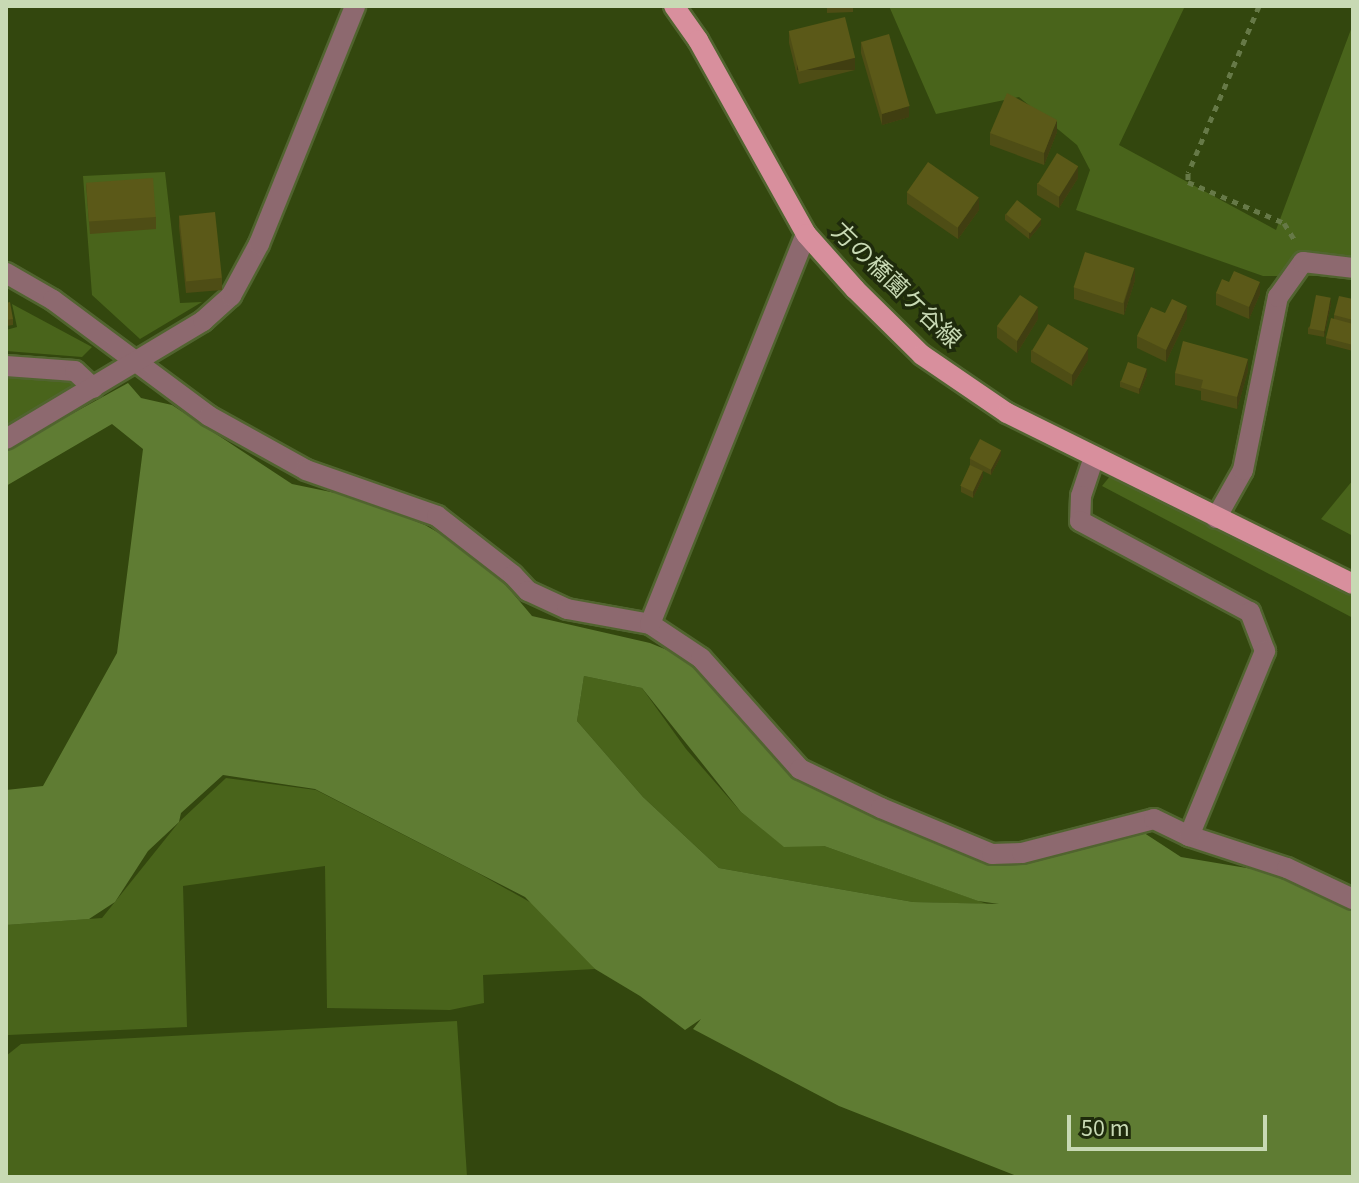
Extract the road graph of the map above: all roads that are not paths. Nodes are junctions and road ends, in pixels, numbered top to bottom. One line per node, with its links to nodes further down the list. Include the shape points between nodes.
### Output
1 (355, 6): 6 (street, via 259,244 231,296 203,321)
2 (674, 6): 3 (main road, 方の橋薗ケ谷線)
3 (806, 234): 10 (main road, 方の橋薗ケ谷線, via 922,355 1007,413); 13 (street)
4 (1353, 268): 11 (street, via 1303,262 1278,297 1243,470)
5 (6, 273): 6 (street, via 53,300)
6 (135, 362): 8 (street); 13 (street, via 209,416 306,470 437,516 528,591 567,609)
7 (6, 366): 8 (street, via 75,371)
8 (93, 388): 9 (street)
9 (6, 439)
10 (1094, 457): 11 (main road, 方の橋薗ケ谷線); 14 (street, via 1081,496 1080,521 1250,612 1265,651)
11 (1216, 518): 12 (main road, 方の橋薗ケ谷線)
12 (1353, 584)
13 (650, 624): 14 (street, via 701,658 800,769 992,854 1022,853 1154,819)
14 (1189, 836): 15 (street, via 1287,868)
15 (1353, 899)

